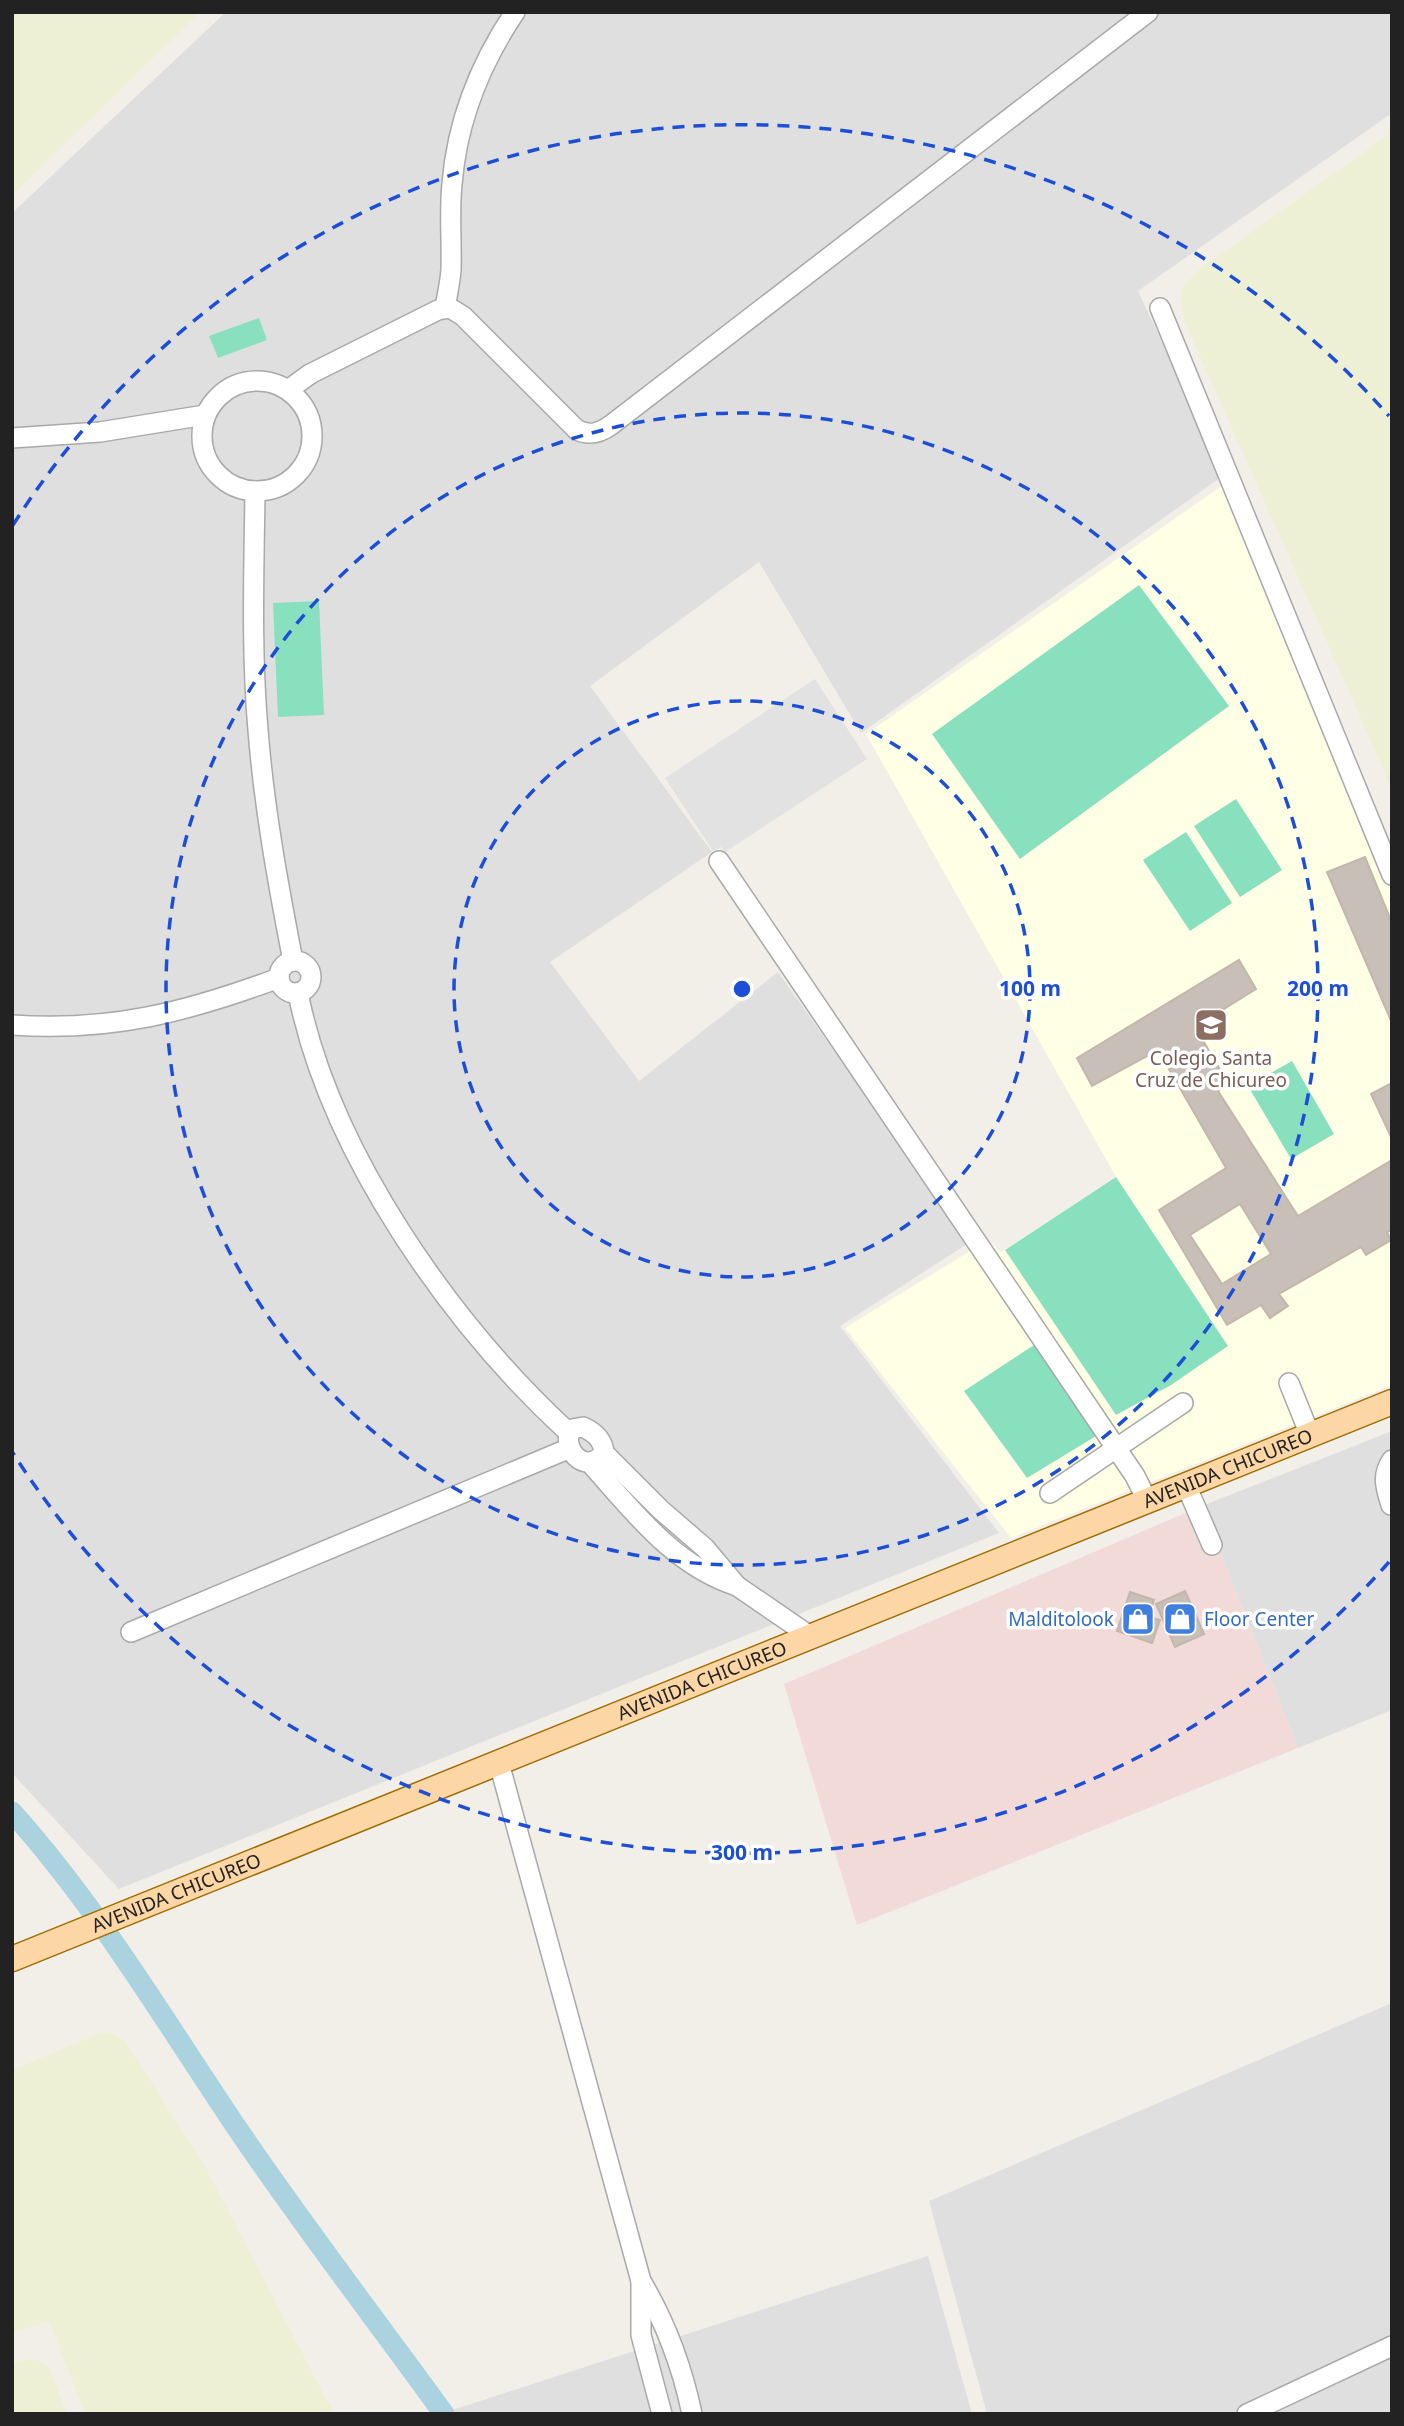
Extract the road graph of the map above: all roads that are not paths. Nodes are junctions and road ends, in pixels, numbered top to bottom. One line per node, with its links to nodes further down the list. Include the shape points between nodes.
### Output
1 (515, 12): 3 (street, via 487,58 459,139)
2 (1148, 12): 3 (street, via 597,433 577,430 463,316)
3 (445, 308): 5 (street, via 310,374)
4 (1160, 308): 10 (street)
5 (288, 390): 6 (street, via 260,380 241,383 223,392); 8 (street, via 302,403 310,420 308,457 282,484)
6 (205, 415): 7 (street, via 100,432); 8 (street, via 202,446 210,466 225,481)
7 (12, 438)
8 (255, 491): 11 (street, via 258,729)
9 (719, 861): 20 (street)
10 (1392, 875)
11 (293, 961): 12 (street, via 282,967); 13 (street, via 308,967 312,977 308,987)
12 (279, 978): 13 (street, via 283,988); 14 (street, via 191,1009 126,1022)
13 (298, 993): 19 (street, via 319,1070 385,1205 477,1337)
14 (12, 1025)
15 (1289, 1383): 18 (street)
16 (1392, 1402): 18 (main road, AVENIDA CHICUREO)
17 (1183, 1403): 20 (street)
18 (1310, 1435): 23 (main road, AVENIDA CHICUREO)
19 (569, 1440): 21 (street, via 576,1455); 21 (street, via 576,1428 589,1430 601,1441); 28 (street)
20 (1116, 1448): 24 (street); 25 (street)
21 (597, 1458): 29 (street, via 705,1548 737,1586)
22 (1392, 1460): 26 (street, via 1385,1473)
23 (1186, 1485): 25 (main road, AVENIDA CHICUREO); 27 (street)
24 (1050, 1493)
25 (1147, 1500): 29 (main road, AVENIDA CHICUREO)
26 (1391, 1505)
27 (1212, 1545)
28 (131, 1632)
29 (810, 1636): 30 (main road, AVENIDA CHICUREO)
30 (499, 1763): 31 (main road, AVENIDA CHICUREO); 32 (street)
31 (12, 1959)
32 (641, 2281): 34 (street, via 641,2335); 35 (street, via 674,2349)
33 (1392, 2346): 36 (street)
34 (662, 2414)
35 (692, 2414)
36 (1247, 2414)

